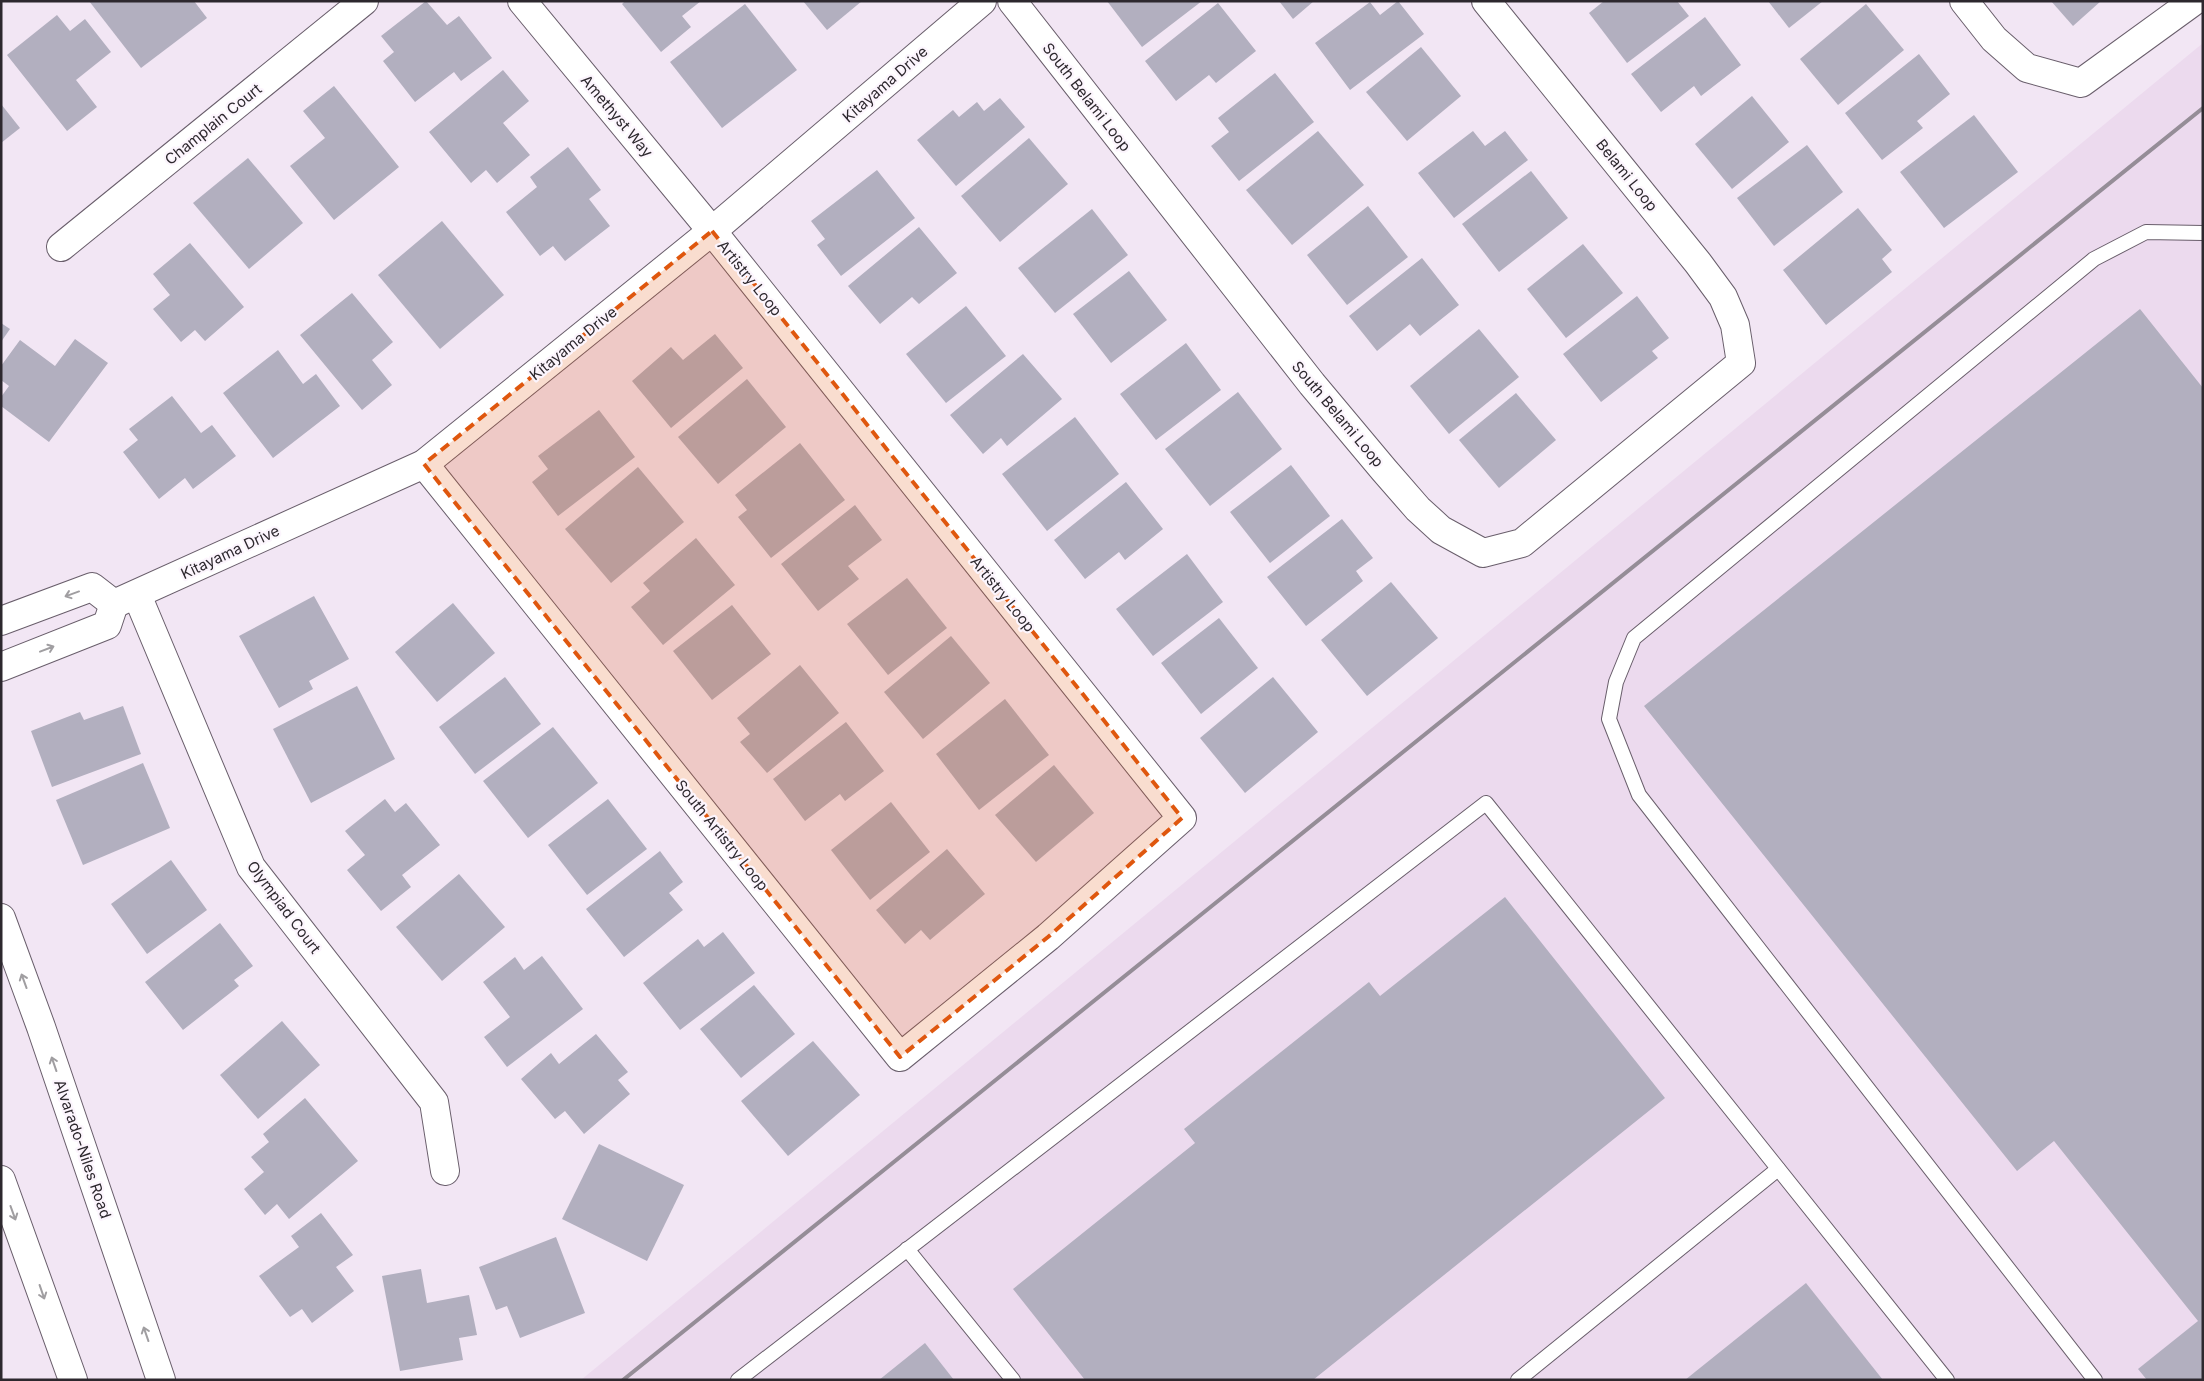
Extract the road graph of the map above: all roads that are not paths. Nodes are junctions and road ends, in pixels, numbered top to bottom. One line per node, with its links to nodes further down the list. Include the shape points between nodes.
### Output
1 (364, 1): 10 (street, Champlain Court)
2 (522, 1): 8 (street, Amethyst Way)
3 (982, 1): 8 (street, Kitayama Drive)
4 (1012, 1): 11 (street, South Belami Loop, via 1312,384 1384,470 1441,530 1483,553 1522,543)
5 (1486, 1): 11 (street, Belami Loop, via 1723,297 1735,325)
6 (1964, 1): 7 (street, via 1994,39 2027,68 2081,83)
7 (2194, 1)
8 (712, 231): 12 (street, Kitayama Drive); 17 (street, Artistry Loop, via 1182,818)
9 (2203, 233): 28 (lane, via 2146,232 2086,265 1634,638 1616,682 1609,719 1640,795)
10 (61, 247)
11 (1741, 363)
12 (424, 464): 13 (street, Kitayama Drive); 17 (street, South Artistry Loop, via 900,1057)
13 (125, 599): 14 (street, one-way to 14, via 92,587); 15 (street, one-way to 13, via 107,625); 19 (street, Olympiad Court, via 251,867 434,1102)
14 (1, 621)
15 (1, 667)
16 (1, 918): 23 (street, Alvarado-Niles Road, one-way to 16)
17 (1048, 937)
18 (1778, 1169): 21 (lane, via 1486,803); 26 (lane); 27 (lane)
19 (445, 1171)
20 (1, 1180): 22 (street, one-way to 22)
21 (907, 1249): 24 (lane); 25 (lane)
22 (73, 1380)
23 (161, 1380)
24 (738, 1380)
25 (1012, 1380)
26 (1518, 1380)
27 (1947, 1380)
28 (2095, 1380)

